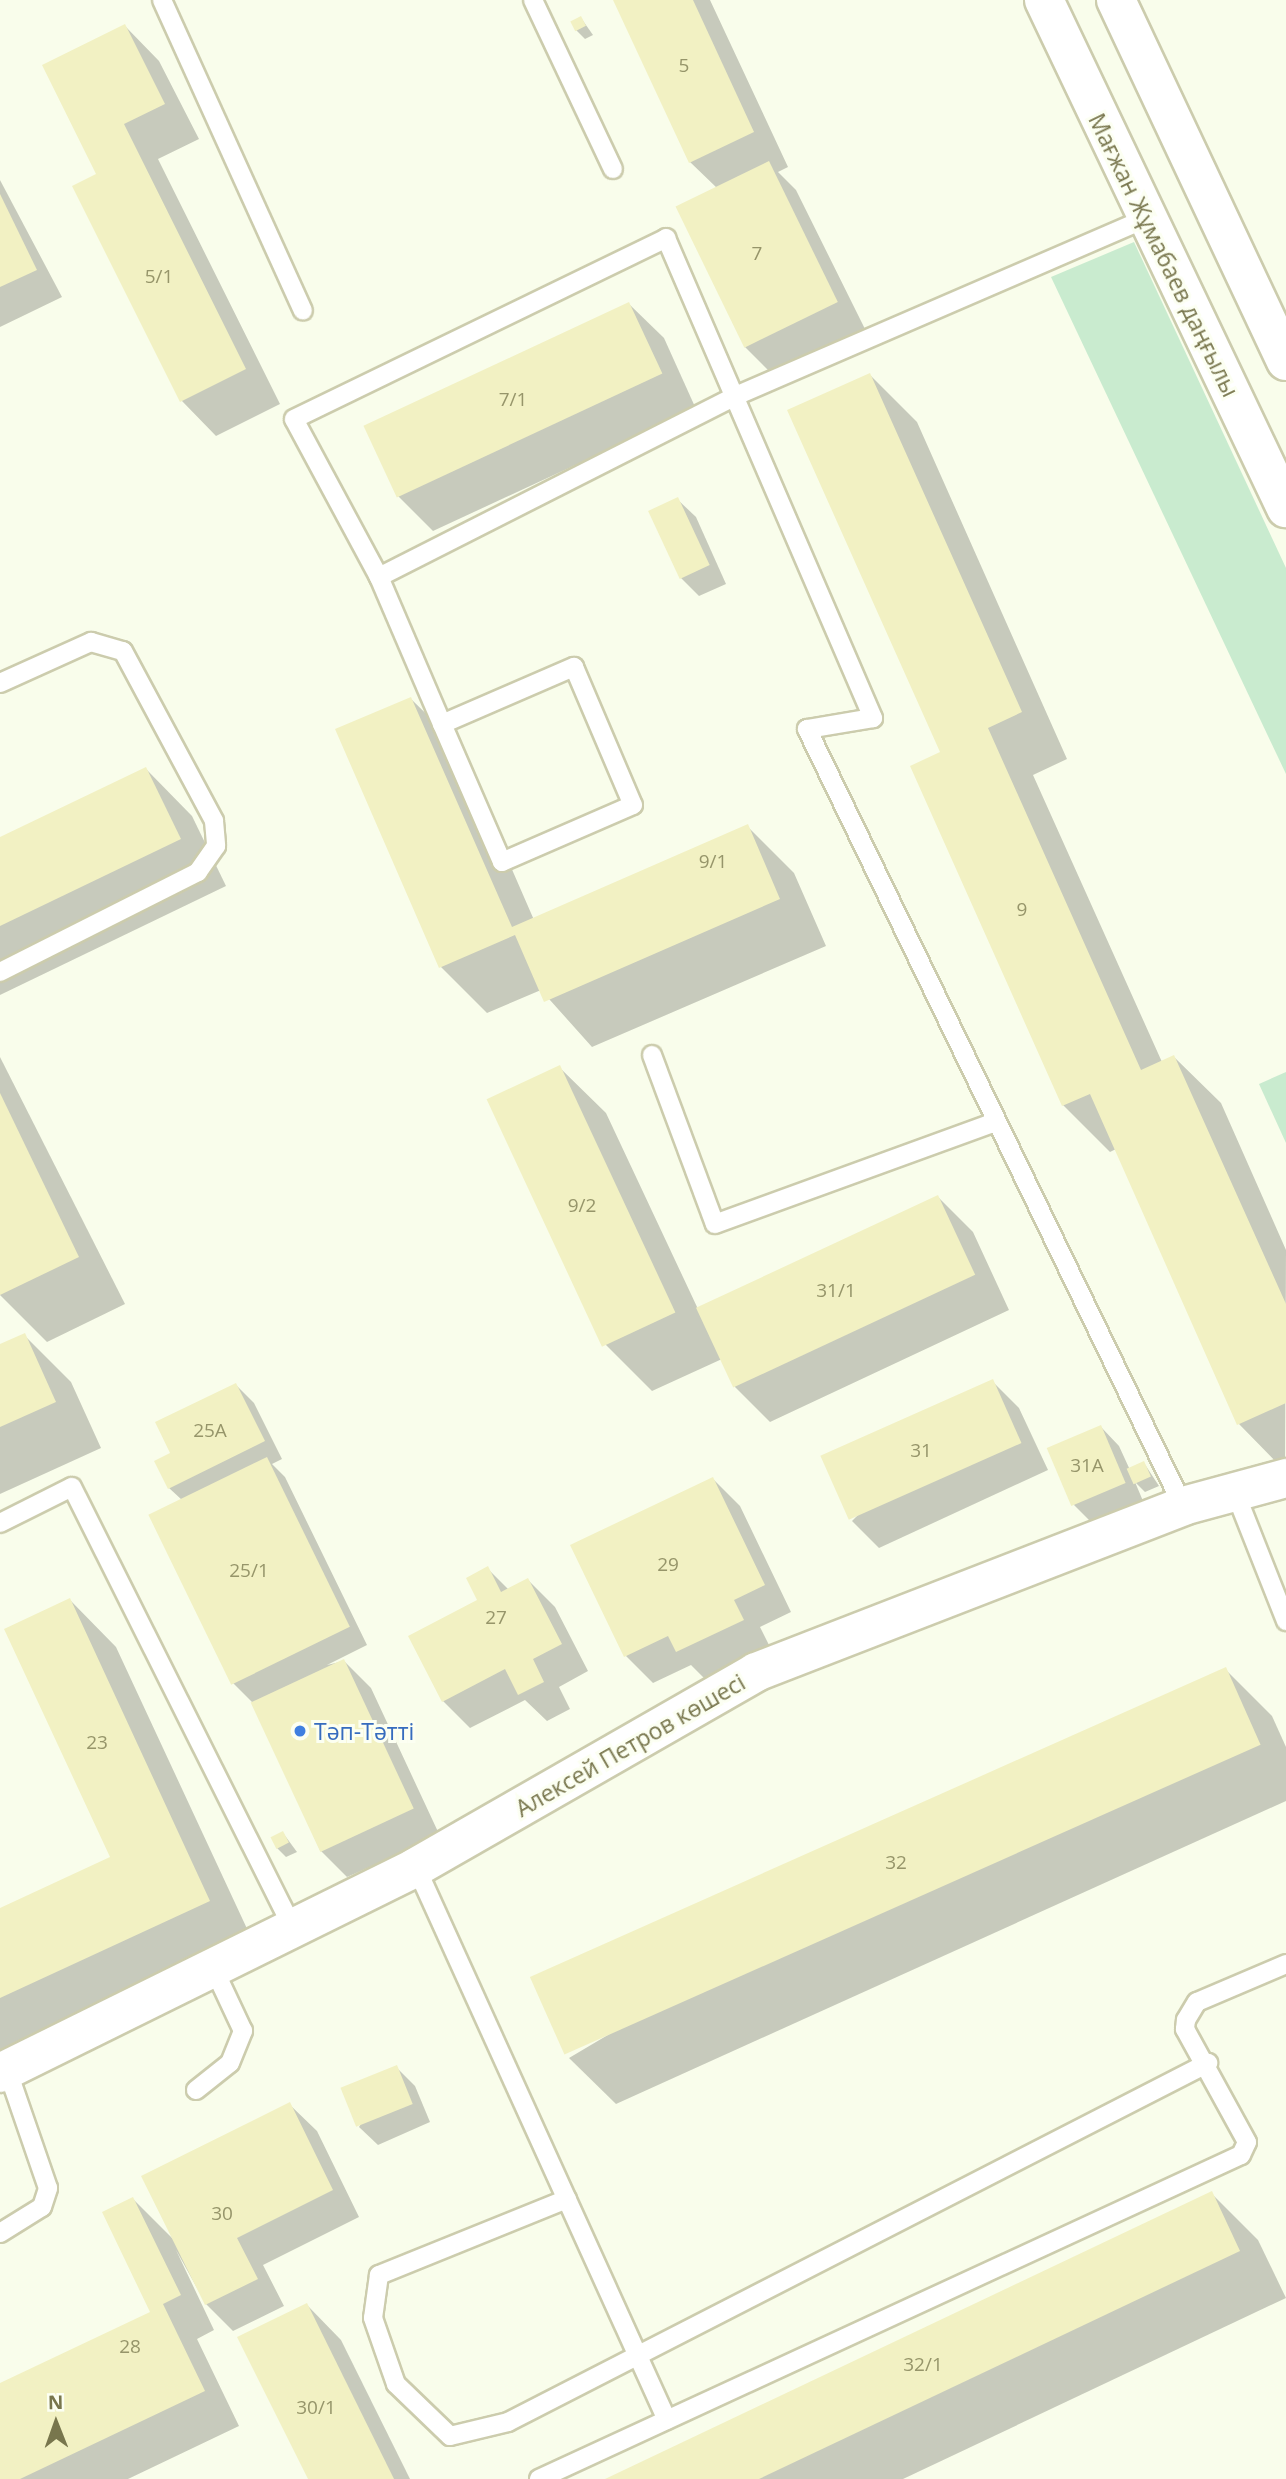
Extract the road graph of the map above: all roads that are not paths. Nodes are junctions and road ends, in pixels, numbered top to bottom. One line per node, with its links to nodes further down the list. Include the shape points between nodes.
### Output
1 (162, 0): 7 (lane)
2 (533, 0): 5 (lane)
3 (1044, 0): 6 (street, Мағжан Жұмабаев даңғылы)
4 (1116, 0): 8 (street)
5 (613, 169)
6 (1145, 219): 9 (lane); 10 (street, Мағжан Жұмабаев даңғылы)
7 (303, 311)
8 (1286, 362)
9 (738, 395): 11 (lane); 11 (lane, via 666,238 294,419); 16 (lane, via 873,718 807,729)
10 (1286, 508)
11 (379, 577): 13 (lane)
12 (0, 683): 14 (lane, via 91,642 123,651 214,821 216,846 198,872)
13 (442, 724): 13 (lane, via 502,862 633,805 573,667)
14 (0, 972)
15 (652, 1055): 16 (lane, via 715,1224)
16 (993, 1123): 19 (lane)
17 (1286, 1478): 18 (street, Алексей Петров көшесі)
18 (1236, 1492): 19 (street, Алексей Петров көшесі); 21 (lane)
19 (1183, 1506): 22 (street, Алексей Петров көшесі, via 756,1672)
20 (0, 1523): 23 (lane, via 72,1488)
21 (1286, 1621)
22 (416, 1867): 23 (street, Алексей Петров көшесі); 29 (lane)
23 (293, 1928): 25 (street, Алексей Петров көшесі)
24 (1286, 1964): 26 (lane, via 1196,2002 1185,2029)
25 (213, 1967): 27 (street, Алексей Петров көшесі); 28 (lane, via 243,2031 230,2063)
26 (1208, 2063): 31 (lane); 32 (lane, via 1247,2142 1241,2155)
27 (4, 2071): 30 (lane, via 48,2188 42,2207)
28 (196, 2090)
29 (566, 2199): 31 (lane); 31 (lane, via 379,2275 373,2318 396,2384 450,2436 508,2422)
30 (0, 2233)
31 (637, 2352): 32 (lane)
32 (667, 2420): 33 (lane)
33 (539, 2479)

